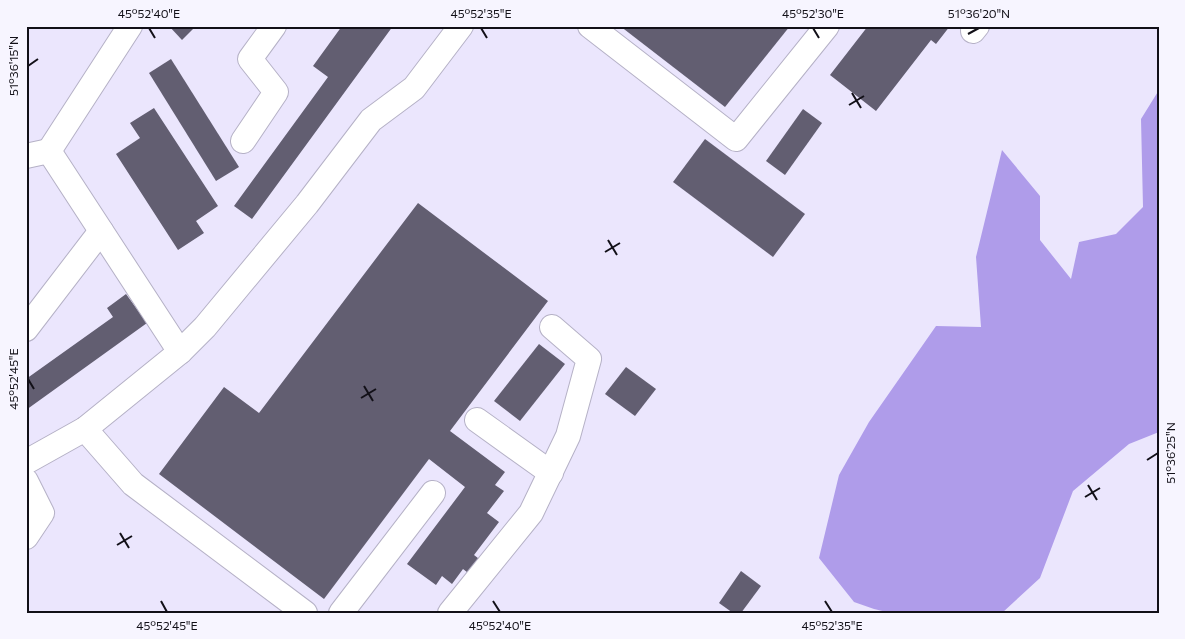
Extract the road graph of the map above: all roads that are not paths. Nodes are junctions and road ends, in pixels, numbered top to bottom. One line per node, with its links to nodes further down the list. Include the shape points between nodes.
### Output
1 (130, 26): 7 (lane)
2 (274, 26): 6 (lane, via 250,59 276,92)
3 (590, 26): 4 (lane, via 736,139)
4 (827, 26)
5 (455, 28): 12 (lane, via 414,88 372,120 307,204 205,327)
6 (243, 141)
7 (50, 151): 8 (lane); 9 (lane)
8 (26, 156)
9 (100, 231): 11 (lane); 12 (lane)
10 (552, 327): 16 (lane, via 589,359 568,436)
11 (26, 329)
12 (180, 352): 14 (lane)
13 (477, 420): 16 (lane)
14 (85, 429): 15 (lane); 20 (lane, via 133,484)
15 (26, 462)
16 (551, 473): 22 (lane, via 531,513)
17 (26, 481): 19 (lane, via 42,513)
18 (432, 493): 21 (lane)
19 (26, 537)
20 (305, 613)
21 (341, 613)
22 (450, 613)

